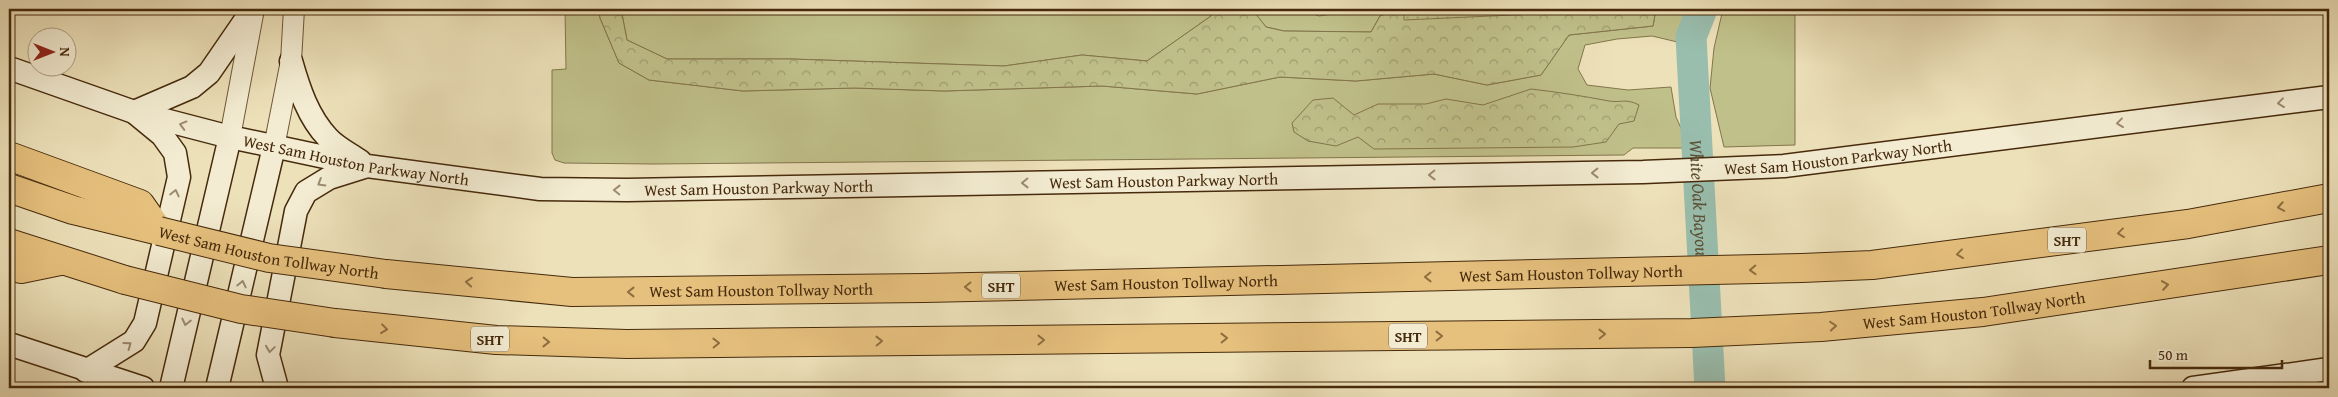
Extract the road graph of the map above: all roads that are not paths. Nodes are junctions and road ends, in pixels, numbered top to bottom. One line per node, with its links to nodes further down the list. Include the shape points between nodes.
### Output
1 (253, 9): 6 (main road, via 210,73 192,87); 7 (street)
2 (294, 9): 3 (street)
3 (291, 61): 8 (street); 10 (main road, via 299,91 328,139)
4 (9, 68): 6 (main road, West Sam Houston Parkway North)
5 (2329, 97): 10 (main road, West Sam Houston Parkway North, one-way to 10, via 1784,166 1643,172 627,190 540,189)
6 (134, 112): 7 (main road, West Sam Houston Parkway North, one-way to 6); 20 (main road, one-way to 6, via 134,341 146,323 179,177 175,153 162,135)
7 (230, 137): 8 (main road, West Sam Houston Parkway North); 22 (main road, one-way to 22)
8 (274, 147): 10 (main road, West Sam Houston Parkway North); 23 (main road, one-way to 8)
9 (9, 156): 13 (highway, via 140,204)
10 (367, 166): 24 (main road, one-way to 24, via 329,178 306,192 296,211 268,355)
11 (9, 188): 13 (highway, West Sam Houston Tollway North / SHT, via 73,210)
12 (2329, 198): 13 (highway, West Sam Houston Tollway North / SHT, one-way to 13, bridge, via 2188,224 1872,265 1617,274 925,288 591,292 386,274 269,258)
13 (159, 231)
14 (9, 243): 16 (highway, West Sam Houston Tollway North / SHT)
15 (2329, 260): 16 (highway, West Sam Houston Tollway North / SHT, one-way to 15, bridge, via 180,295 242,309 336,323 496,340 627,344 1785,329 2006,309)
16 (62, 261): 17 (highway, via 21,269)
17 (9, 265)
18 (9, 344): 20 (main road)
19 (2329, 369): 25 (main road)
20 (93, 380): 21 (main road)
21 (142, 388)
22 (171, 388)
23 (217, 388)
24 (277, 388)
25 (2193, 388)

